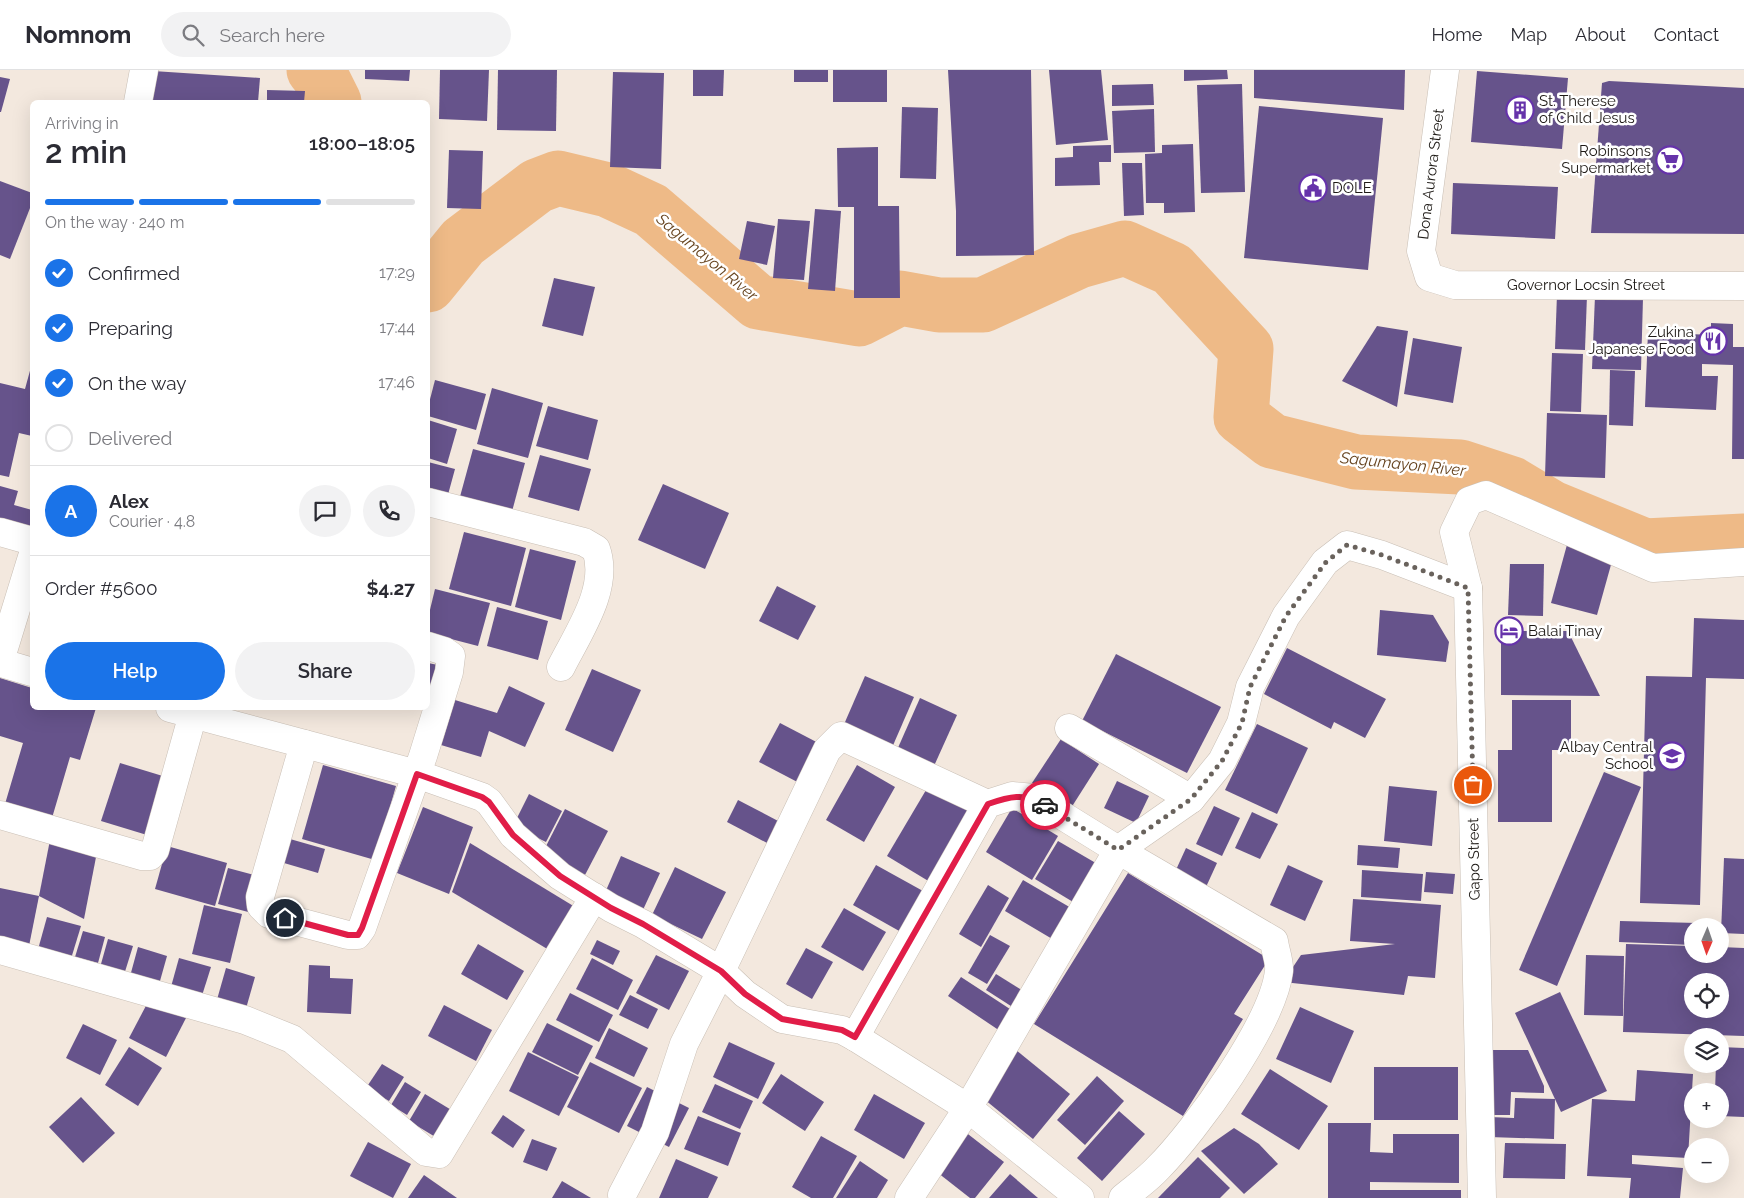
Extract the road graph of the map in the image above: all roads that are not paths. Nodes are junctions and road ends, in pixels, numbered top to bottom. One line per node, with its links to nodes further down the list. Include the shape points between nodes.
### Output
1 (144, 70): 3 (street)
2 (1445, 70): 4 (street, Dona Aurora Street, via 1421,251)
3 (138, 100)
4 (1429, 277): 5 (street, Governor Locsin Street, via 1455,285)
5 (1744, 286)
6 (430, 503): 14 (street, via 584,542 596,549 599,567 594,600)
7 (0, 532): 8 (street)
8 (30, 540)
9 (1744, 562): 11 (street, Gapo Street, via 1653,568 1486,495 1469,501 1454,532)
10 (30, 563): 12 (street)
11 (1468, 588): 20 (street, via 1347,545 1326,562 1286,616 1250,687 1242,723 1222,761); 33 (street, Gapo Street)
12 (5, 631): 15 (street, via 0,661)
13 (430, 646): 19 (street, via 444,650 451,656 449,672)
14 (561, 668)
15 (30, 671)
16 (182, 710): 18 (street); 22 (street, via 156,850 150,856)
17 (1069, 728): 20 (street)
18 (304, 744): 19 (street); 19 (street, via 260,906 269,914 348,935 358,935 362,928)
19 (417, 774): 24 (street, via 482,797 513,835 560,876)
20 (1191, 799): 23 (street)
21 (988, 804): 23 (street, via 1012,796 1034,798); 26 (street, via 841,736 827,750); 27 (street)
22 (0, 815)
23 (1118, 850): 28 (street); 32 (street, via 1274,941 1280,970 1246,1051 1203,1113 1158,1169)
24 (594, 897): 25 (street, via 439,1154 426,1152 292,1039 246,1020); 26 (street)
25 (0, 950)
26 (721, 971): 27 (street, via 745,994 782,1019 842,1030); 29 (street, via 684,1044 654,1132)
27 (855, 1037): 28 (street)
28 (968, 1108): 30 (street); 31 (street)
29 (622, 1196)
30 (909, 1198)
31 (1080, 1198)
32 (1123, 1198)
33 (1482, 1198)

